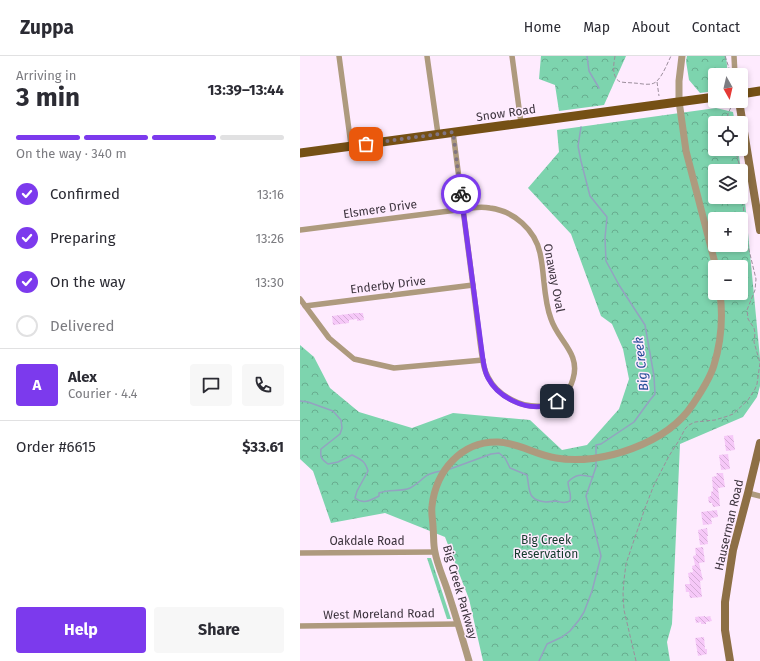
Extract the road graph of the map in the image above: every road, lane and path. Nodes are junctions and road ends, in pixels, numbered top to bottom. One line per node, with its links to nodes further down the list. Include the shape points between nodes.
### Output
1 (340, 56): 21 (street)
2 (427, 56): 20 (street)
3 (512, 56): 18 (street)
4 (615, 56): 11 (path, via 614,73 618,81 646,85)
5 (671, 56): 11 (path)
6 (682, 56): 16 (street)
7 (725, 56): 9 (path)
8 (734, 56): 10 (street)
9 (728, 68)
10 (735, 68)
11 (657, 82): 14 (path)
12 (760, 92): 13 (main road)
13 (748, 93)
14 (659, 96)
15 (708, 98): 16 (main road, Snow Road)
16 (679, 101): 18 (main road, Snow Road); 28 (street, via 686,151)
17 (737, 108): 23 (main road)
18 (521, 123): 19 (main road, Snow Road)
19 (453, 132): 20 (main road, Snow Road); 25 (street)
20 (438, 134): 21 (main road, Snow Road)
21 (352, 146): 22 (main road, Snow Road)
22 (300, 153)
23 (758, 199): 27 (main road)
24 (744, 204): 42 (path, via 744,225 756,279 756,290 747,310 748,319 754,328 754,342 760,363 757,384 748,400 732,414 689,425 654,485 626,564 622,593)
25 (463, 209): 26 (street, Elsmere Drive); 29 (street); 33 (street, Onaway Oval, via 499,209 521,221 531,232 540,251 551,320 570,350 575,372 567,392 562,397 545,406 530,406 507,397 498,390 488,378)
26 (300, 230)
27 (760, 230)
28 (714, 260)
29 (473, 285): 32 (street, Enderby Drive); 33 (street)
30 (300, 299): 32 (street)
31 (721, 300): 37 (street, Big Creek Parkway, via 719,344 714,366 704,388 678,421 662,434 626,450 583,460 543,456 512,444 499,442 487,442 468,449 455,458 439,478 432,507)
32 (305, 306): 33 (street, via 329,338 354,359 394,368)
33 (483, 360)
34 (760, 443): 35 (main road, Hauserman Road)
35 (748, 493): 36 (street); 43 (main road, Hauserman Road, via 733,550 725,602 725,630)
36 (760, 496)
37 (435, 552): 38 (street, Oakdale Road); 39 (street, Big Creek Parkway)
38 (300, 553)
39 (458, 624): 40 (street, West Moreland Road); 41 (street, Big Creek Parkway)
40 (300, 626)
41 (469, 661)
42 (636, 661)
43 (730, 661)

